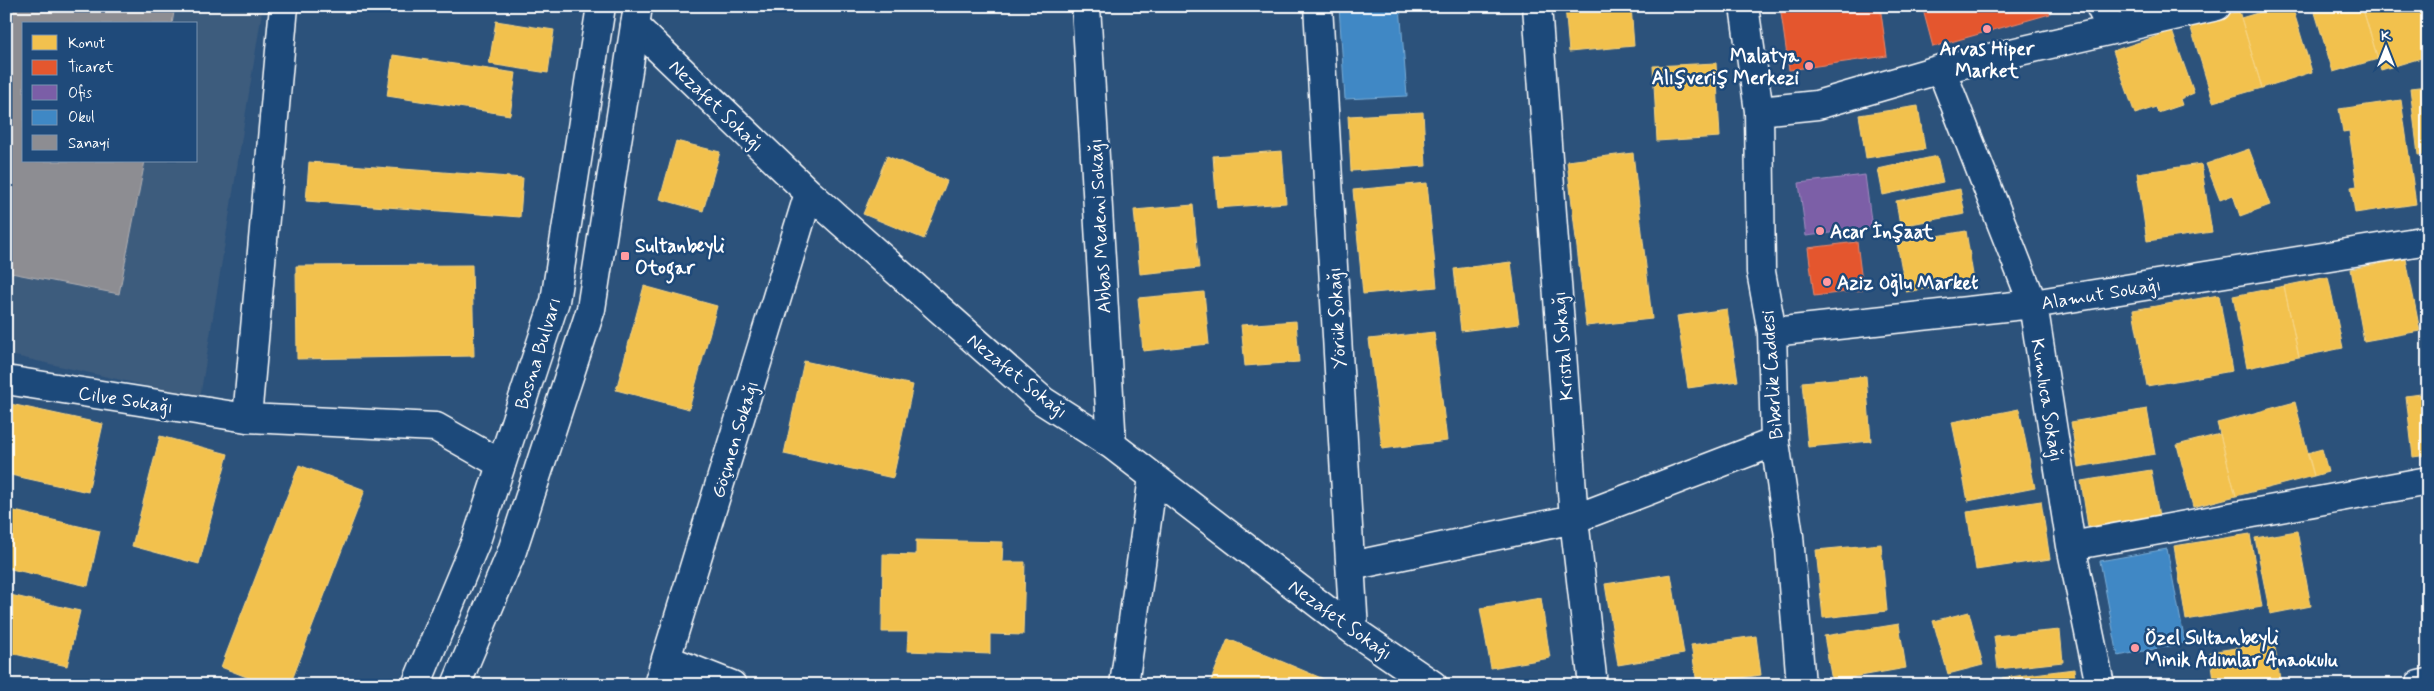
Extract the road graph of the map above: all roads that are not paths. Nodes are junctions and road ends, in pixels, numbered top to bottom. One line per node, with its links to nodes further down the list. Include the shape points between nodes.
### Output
1 (284, 6): 17 (street)
2 (601, 6): 20 (street, Bosna Bulvarı, via 555,301)
3 (1086, 6): 19 (street, Abbas Medeni Sokağı)
4 (1318, 6): 25 (street, Yörük Sokağı)
5 (1537, 6): 23 (street, Kristal Sokağı)
6 (1744, 6): 11 (street, Biberlik Caddesi)
7 (2217, 6): 9 (street)
8 (637, 16): 12 (street, Nezafet Sokağı); 30 (street, Bosna Bulvarı, via 591,309 511,554)
9 (2106, 18): 10 (street)
10 (1940, 69): 11 (street, via 1817,105); 14 (street, Kumluca Sokağı)
11 (1759, 110): 15 (street, Biberlik Caddesi, via 1761,272)
12 (809, 194): 19 (street, Nezafet Sokağı, via 1043,401); 27 (street, Göçmen Sokağı)
13 (2428, 240): 14 (street, Alamut Sokağı)
14 (2033, 304): 15 (street, Alamut Sokağı); 24 (street, Kumluca Sokağı)
15 (1772, 332): 18 (street, Biberlik Caddesi)
16 (6, 380): 17 (street, Cilve Sokağı)
17 (247, 418): 20 (street, Cilve Sokağı, via 436,427)
18 (1775, 442): 23 (street); 35 (street, Biberlik Caddesi, via 1789,536)
19 (1112, 445): 21 (street, Nezafet Sokağı)
20 (501, 464): 29 (street, Bosna Bulvarı, via 476,541)
21 (1153, 477): 26 (street, Nezafet Sokağı); 32 (street)
22 (2428, 481): 24 (street)
23 (1574, 519): 25 (street); 34 (street, Kristal Sokağı)
24 (2071, 546): 36 (street, Kumluca Sokağı)
25 (1351, 566): 26 (street, Yörük Sokağı)
26 (1354, 631): 33 (street, Nezafet Sokağı)
27 (662, 672): 31 (street)
28 (2428, 683): 37 (street)
29 (416, 685)
30 (456, 685)
31 (732, 685)
32 (1124, 685)
33 (1432, 685)
34 (1593, 685)
35 (1801, 685)
36 (2100, 685)
37 (2419, 685)

